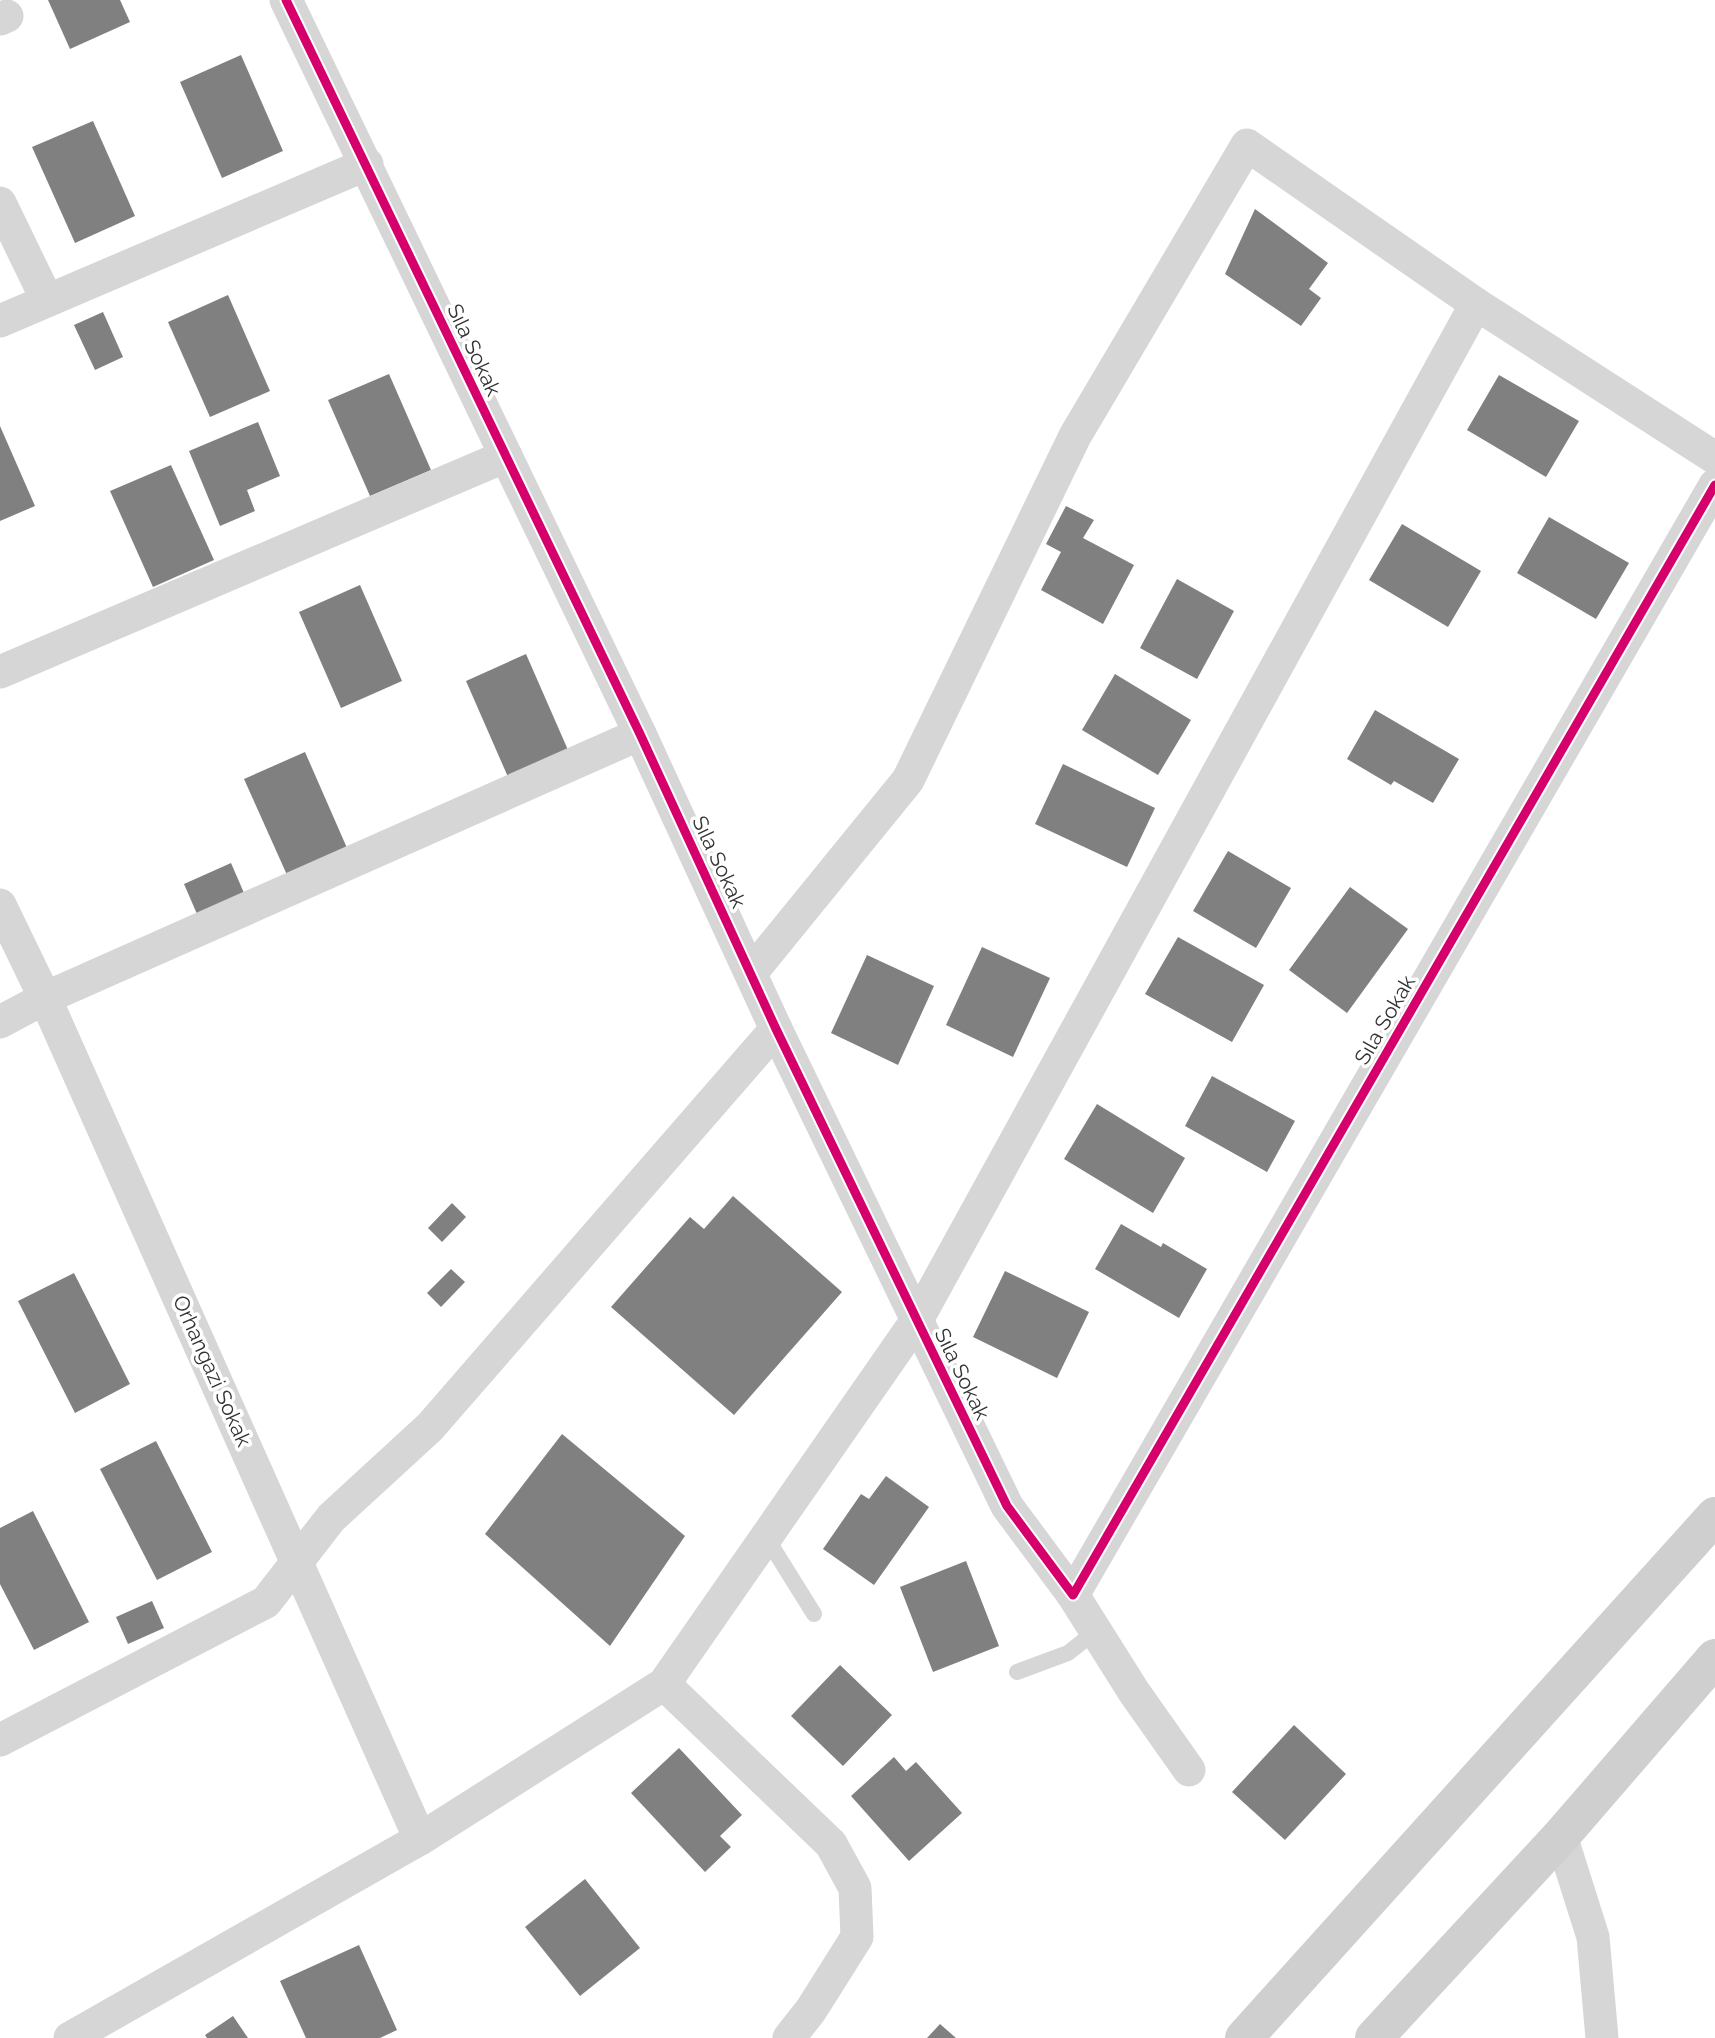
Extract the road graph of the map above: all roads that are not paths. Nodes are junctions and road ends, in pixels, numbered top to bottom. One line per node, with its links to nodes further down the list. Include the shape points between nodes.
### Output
1 (286, 0): 2 (street, Sıla Sokak)
2 (367, 164): 4 (street); 7 (street, Sıla Sokak)
3 (0, 203): 4 (street)
4 (47, 300): 6 (street)
5 (1476, 304): 8 (street); 13 (street, via 1247,145 1075,436 908,780); 17 (street)
6 (0, 321)
7 (506, 456): 10 (street); 11 (street, Sıla Sokak)
8 (1715, 458)
9 (1715, 485): 21 (street, Sıla Sokak)
10 (0, 672)
11 (640, 734): 13 (street, Sıla Sokak); 14 (street)
12 (0, 905): 14 (street, Orhangazi Sokak)
13 (751, 973): 16 (street, Sıla Sokak)
14 (45, 998): 15 (street); 20 (street, Orhangazi Sokak)
15 (0, 1022)
16 (776, 1029): 17 (street, Sıla Sokak); 20 (street, via 430,1427 331,1518)
17 (917, 1320): 19 (street); 21 (street, Sıla Sokak, via 1007,1506)
18 (1715, 1517): 33 (main road)
19 (766, 1538): 22 (lane); 26 (street)
20 (297, 1562): 27 (street, via 266,1602); 30 (street, Orhangazi Sokak)
21 (1073, 1594): 23 (street)
22 (814, 1614)
23 (1096, 1630): 25 (lane, via 1068,1653); 28 (street)
24 (1715, 1658): 29 (main road)
25 (1017, 1672)
26 (664, 1684): 30 (street); 32 (street, via 831,1844 855,1888 858,1937)
27 (5, 1726)
28 (1189, 1770)
29 (1561, 1836): 34 (main road); 35 (street, via 1593,1937)
30 (420, 1839): 31 (street)
31 (70, 2038)
32 (789, 2038)
33 (1244, 2038)
34 (1374, 2038)
35 (1602, 2038)

